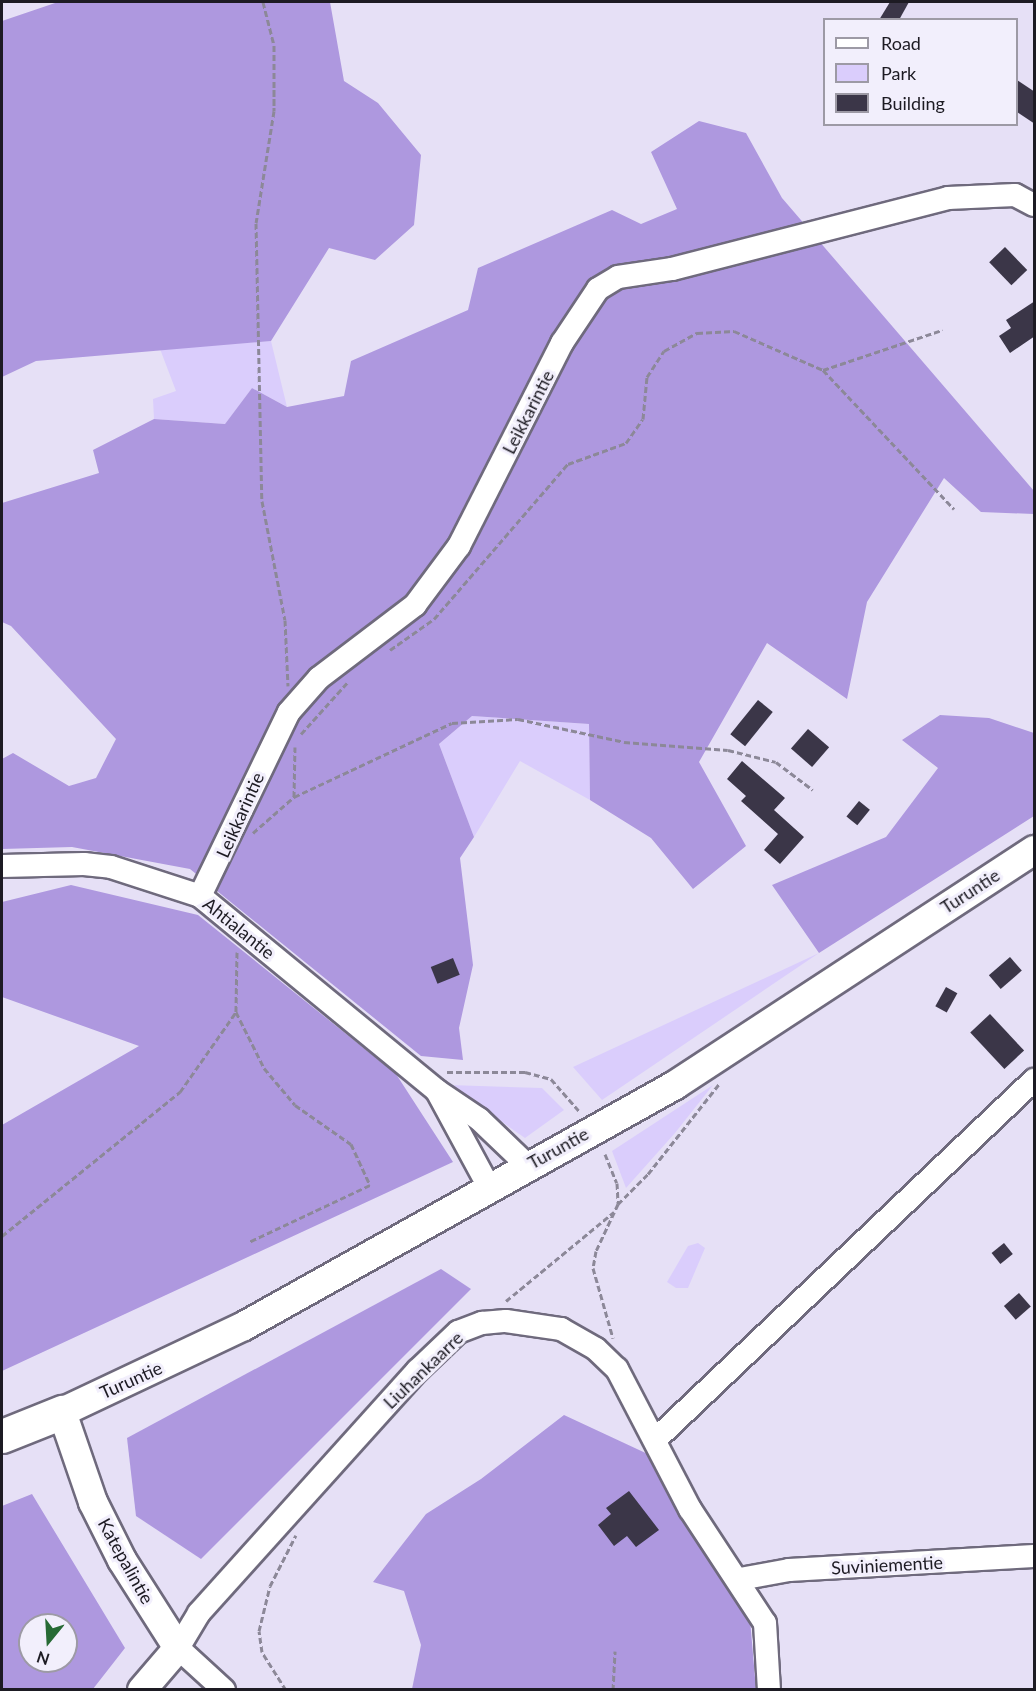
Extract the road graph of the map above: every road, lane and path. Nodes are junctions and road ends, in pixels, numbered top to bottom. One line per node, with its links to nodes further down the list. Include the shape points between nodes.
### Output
1 (263, 2): 8 (path, via 274,45 274,111 256,223 262,501 285,620)
2 (1035, 205): 8 (street, Leikkarintie, via 1015,195 948,198 672,269 618,277 598,289 562,343 459,546 415,605 319,678)
3 (942, 330): 4 (path)
4 (823, 370): 5 (path); 6 (path, via 734,331 697,333 664,351 647,377 643,419 626,443 568,464 434,619)
5 (954, 509)
6 (387, 653)
7 (350, 680): 10 (path, via 295,741)
8 (289, 712): 12 (street, Leikkarintie)
9 (813, 790): 10 (path, via 776,762 728,750 624,742 518,719 452,723)
10 (294, 796): 12 (path)
11 (1035, 850): 17 (main road, Turuntie)
12 (222, 855): 14 (street, Leikkarintie)
13 (2, 866): 14 (street, Ahtialantie, via 111,867)
14 (200, 896): 15 (street, Ahtialantie)
15 (240, 929): 16 (path, via 234,970); 18 (street, Ahtialantie)
16 (236, 1012): 27 (path, via 180,1092); 28 (path, via 264,1068 295,1105 351,1144 370,1185)
17 (733, 1047): 23 (main road, Turuntie, via 675,1085); 25 (path, via 724,1076 709,1100)
18 (415, 1072): 20 (street, Ahtialantie); 21 (path, via 525,1072 551,1079)
19 (1034, 1080): 33 (street)
20 (436, 1090): 23 (street, Ahtialantie, via 479,1119); 24 (street, Ahtialantie)
21 (579, 1112)
22 (605, 1154): 25 (path, via 617,1183)
23 (527, 1165): 24 (main road, Turuntie)
24 (489, 1187): 31 (main road, Turuntie, via 244,1326)
25 (618, 1204): 26 (path)
26 (615, 1210): 29 (path); 30 (path, via 596,1251 593,1268 614,1340)
27 (2, 1236)
28 (249, 1242)
29 (482, 1323): 30 (street, Liuhankaarre, via 522,1321 561,1329 596,1349); 37 (street, Liuhankaarre, via 458,1332 417,1371 199,1613)
30 (617, 1369): 33 (street, Liuhankaarre)
31 (62, 1412): 32 (highway); 37 (main road, Katepalintie, via 93,1502 122,1560)
32 (2, 1436)
33 (655, 1440): 36 (street, Liuhankaarre, via 690,1509)
34 (299, 1525): 41 (path, via 270,1586 259,1630 262,1652)
35 (1035, 1556): 36 (street, Suviniementie, via 789,1570)
36 (740, 1579): 43 (street, Liuhankaarre, via 765,1623)
37 (178, 1648): 39 (main road); 40 (street, Katepalintie)
38 (615, 1652): 42 (path)
39 (142, 1689)
40 (224, 1689)
41 (286, 1689)
42 (613, 1689)
43 (769, 1689)

